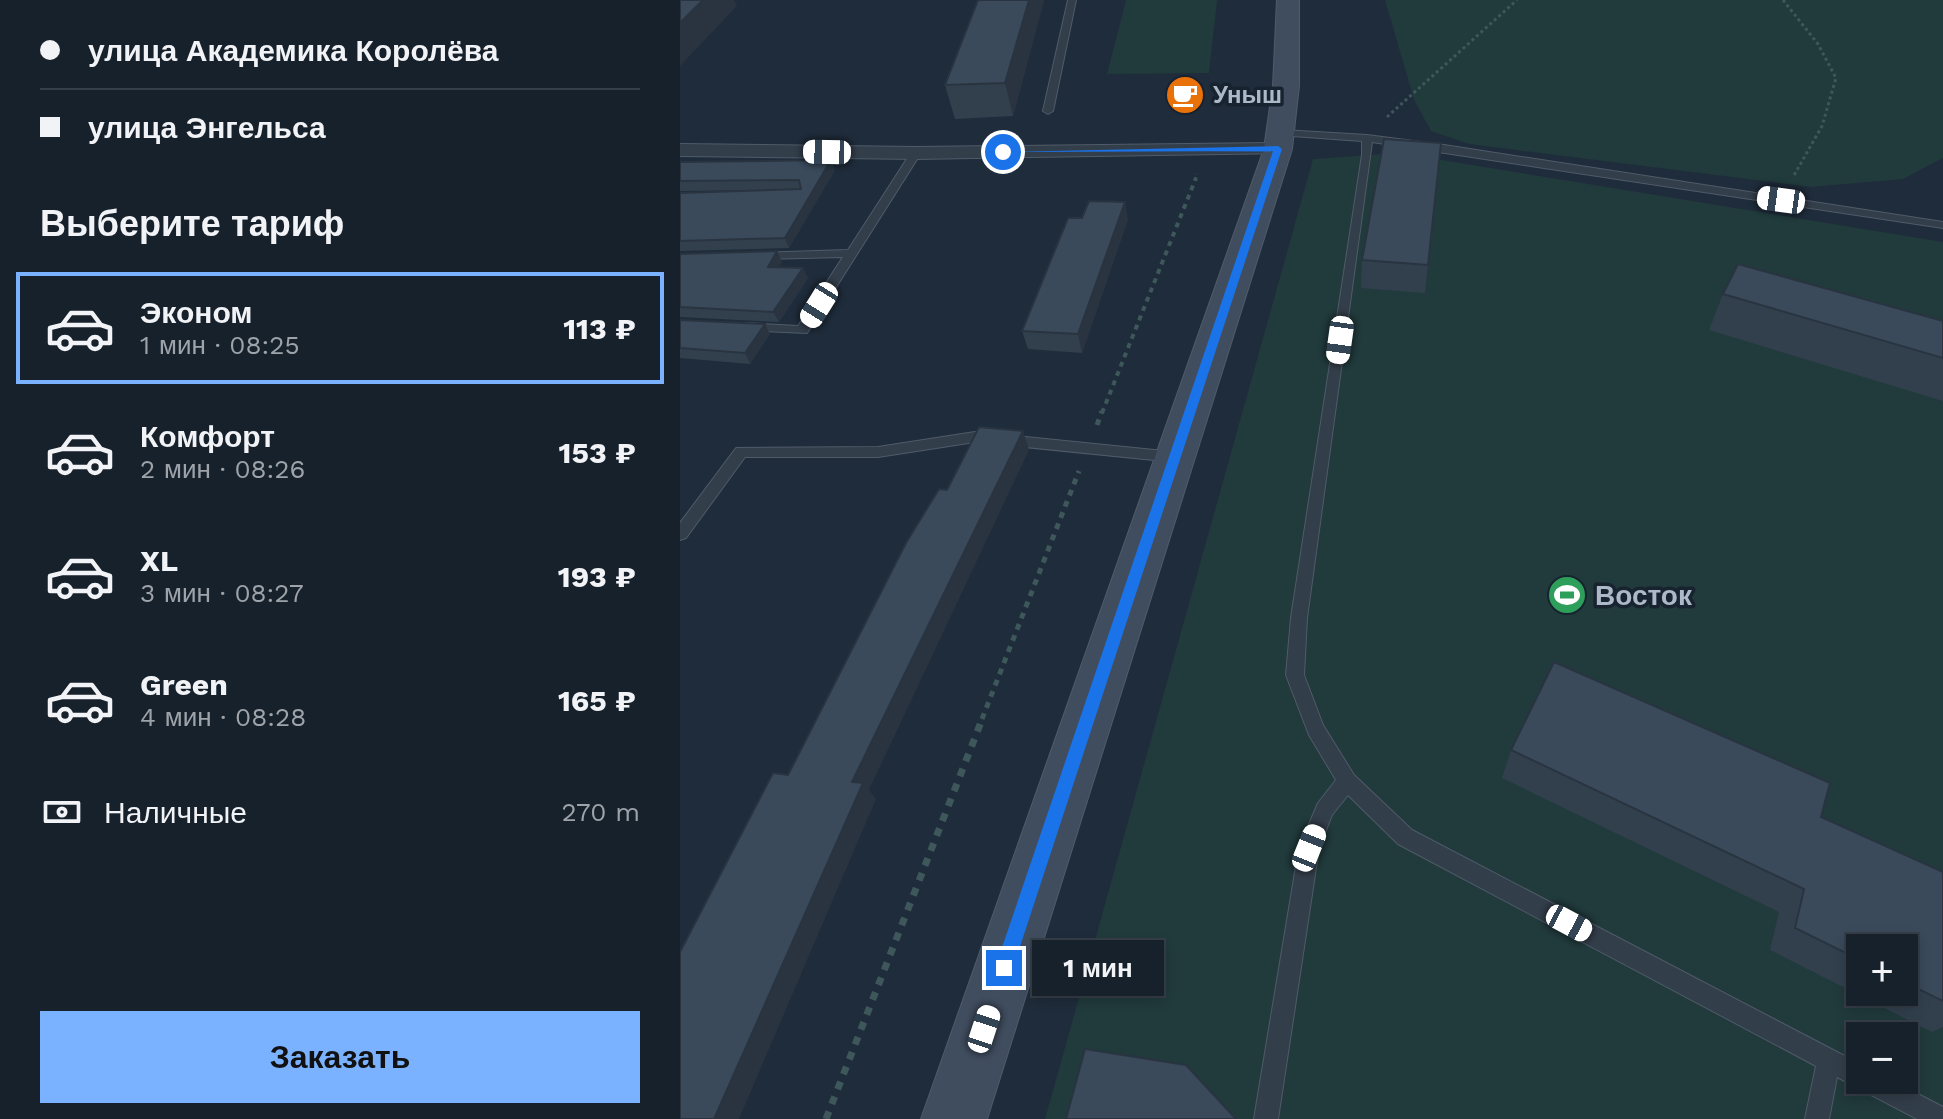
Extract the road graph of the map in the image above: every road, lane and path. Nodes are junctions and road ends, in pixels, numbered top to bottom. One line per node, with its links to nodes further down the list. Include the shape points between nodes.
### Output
1 (1072, 0): 5 (lane)
2 (1288, 0): 7 (main road)
3 (1517, 0): 6 (path)
4 (1783, 0): 11 (path, via 1818,44 1836,78 1822,126)
5 (1048, 111)
6 (1367, 138): 7 (lane); 11 (lane); 19 (lane, via 1295,675 1315,729)
7 (1280, 141): 9 (street); 17 (main road)
8 (680, 150): 10 (street)
9 (1207, 150): 10 (street); 16 (path)
10 (916, 153): 13 (lane)
11 (1781, 200): 12 (lane)
12 (1943, 225)
13 (852, 253): 14 (lane); 15 (lane, via 802,330)
14 (742, 255)
15 (726, 326)
16 (1088, 448): 17 (lane); 18 (lane, via 975,437 878,452 741,452); 23 (path)
17 (1174, 457): 24 (main road)
18 (680, 534)
19 (1347, 781): 20 (lane, via 1405,837); 25 (lane, via 1325,809 1309,848)
20 (1829, 1060): 21 (lane); 26 (lane)
21 (1846, 1069)
22 (1894, 1094): 27 (lane)
23 (826, 1119)
24 (954, 1119)
25 (1266, 1119)
26 (1817, 1119)
27 (1941, 1119)

